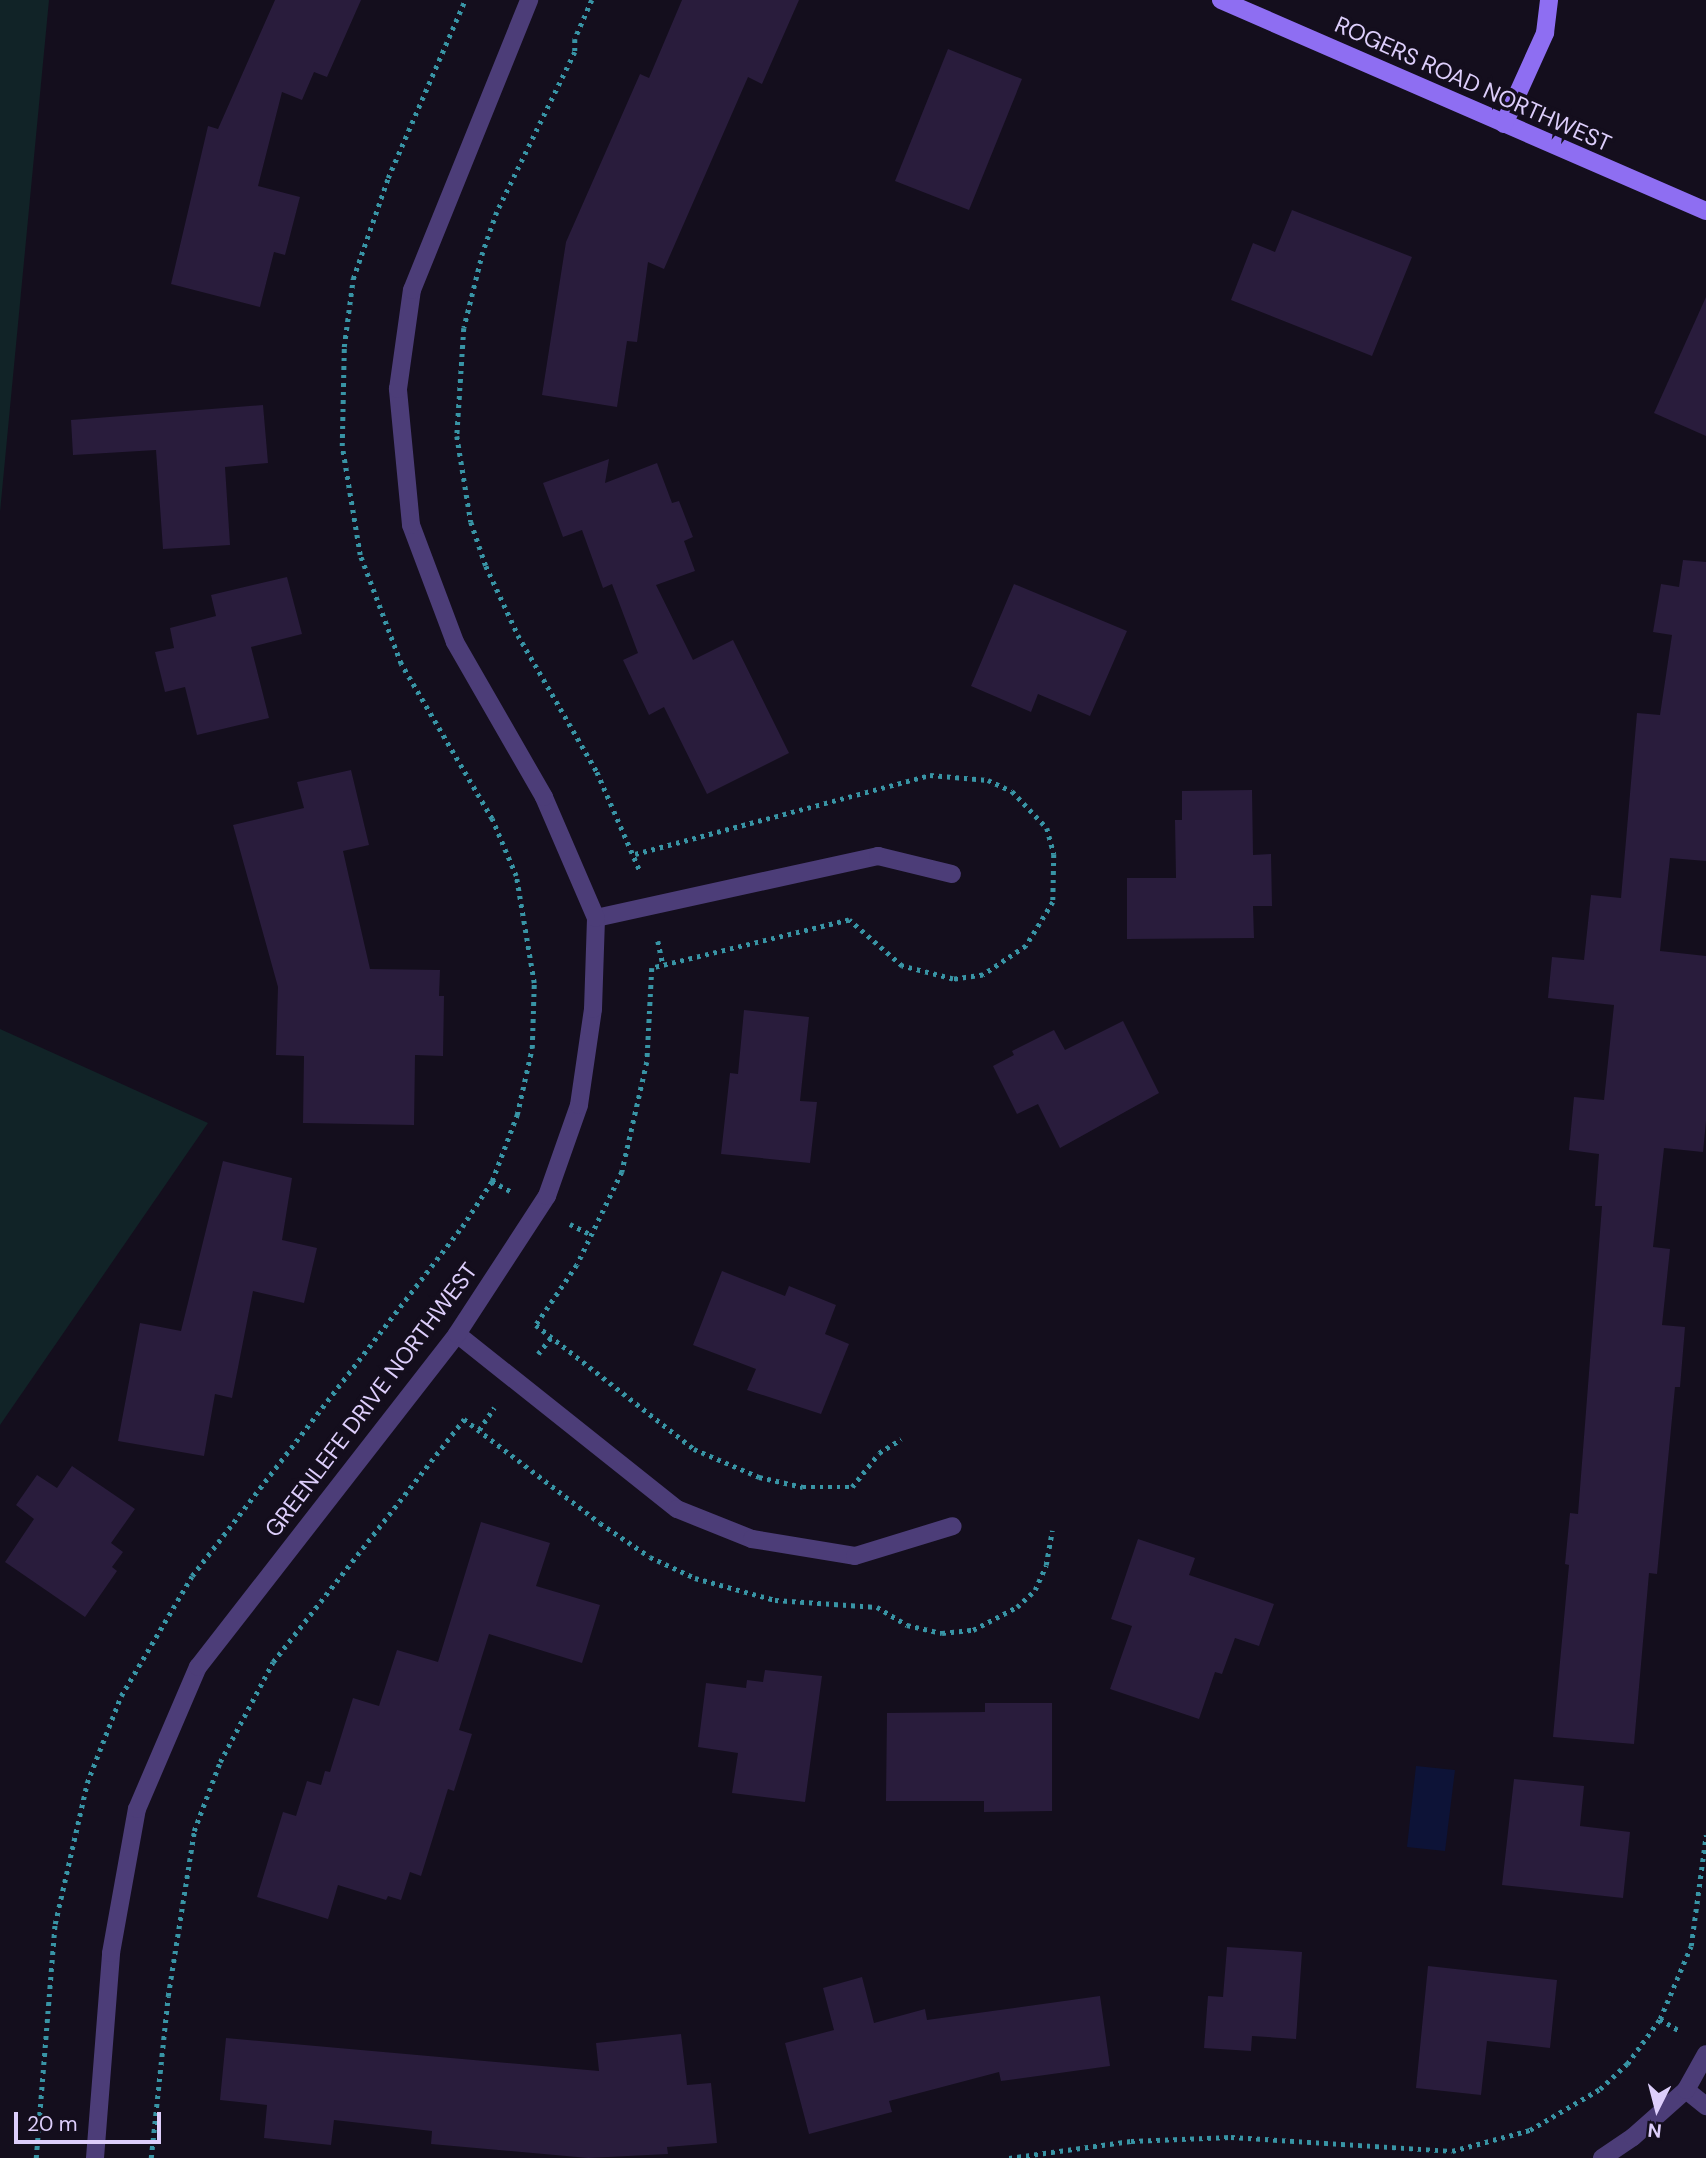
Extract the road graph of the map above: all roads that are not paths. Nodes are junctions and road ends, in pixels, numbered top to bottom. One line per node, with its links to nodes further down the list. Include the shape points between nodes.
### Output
1 (529, 0): 7 (street, GREENLEFE DRIVE NORTHWEST, via 412,290 398,389 411,525 455,642 544,797)
2 (1221, 0): 4 (street, ROGERS ROAD NORTHWEST)
3 (1549, 0): 4 (street, via 1545,33)
4 (1504, 124): 5 (street, ROGERS ROAD NORTHWEST)
5 (1706, 211)
6 (952, 874): 7 (street, via 878,856)
7 (596, 918): 8 (street, GREENLEFE DRIVE NORTHWEST, via 593,1009 579,1104 547,1196)
8 (457, 1335): 9 (street, via 677,1509 752,1539 855,1556); 13 (street, GREENLEFE DRIVE NORTHWEST, via 198,1667 137,1809 111,1953)
9 (953, 1526)
10 (1706, 2054): 11 (street)
11 (1686, 2090): 12 (street); 14 (street)
12 (1706, 2106)
13 (95, 2158)
14 (1602, 2158)

